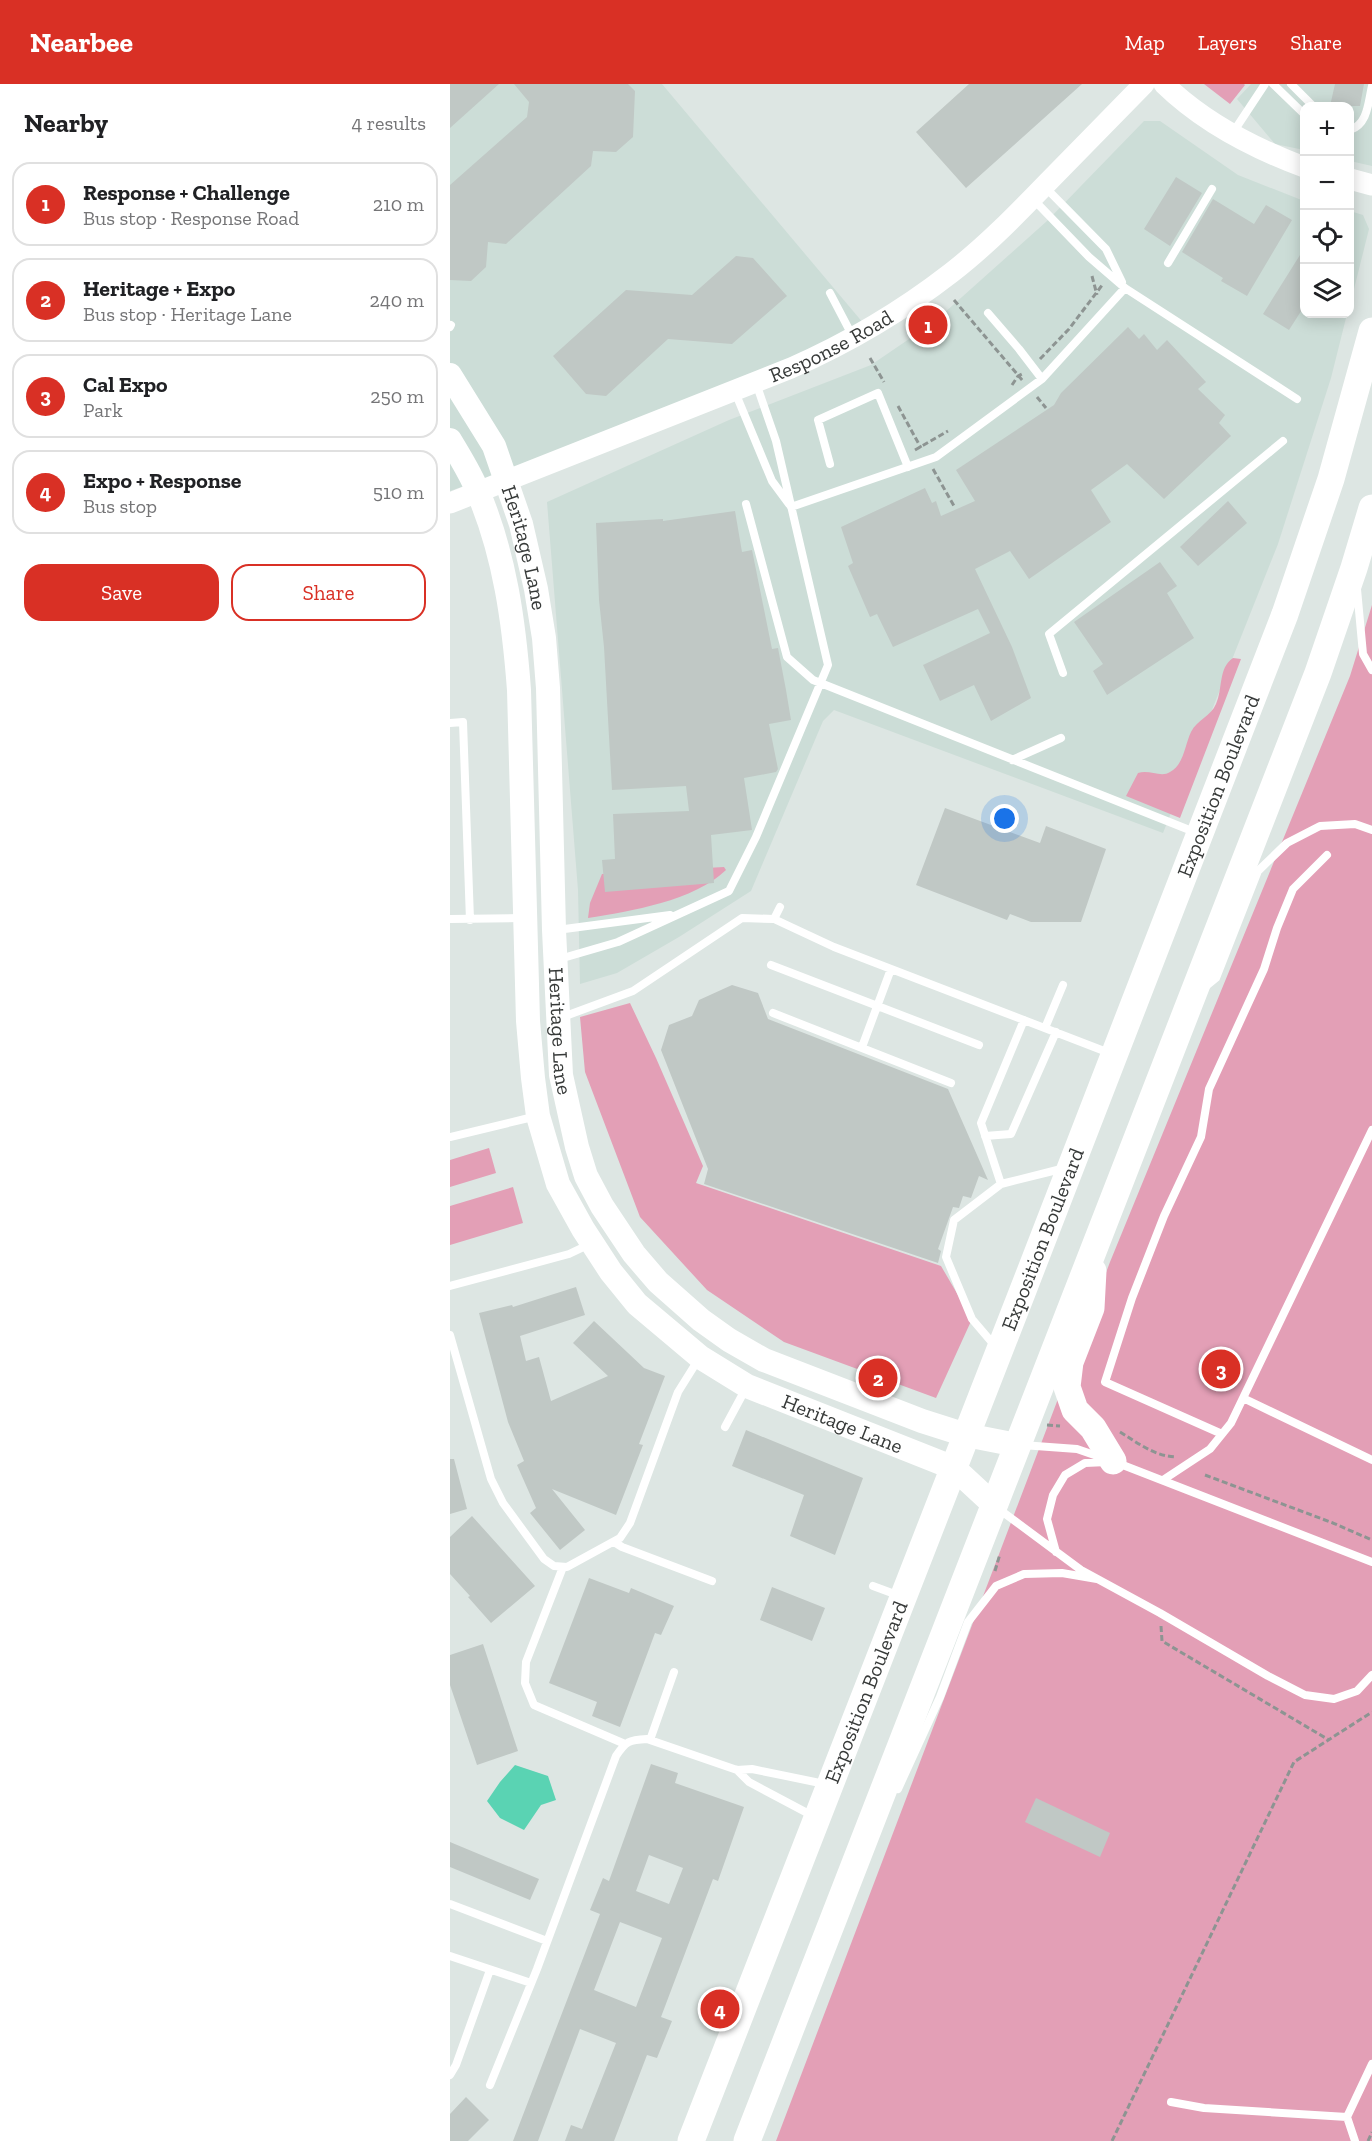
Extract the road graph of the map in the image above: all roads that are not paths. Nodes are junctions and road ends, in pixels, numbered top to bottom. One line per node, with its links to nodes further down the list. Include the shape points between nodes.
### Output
1 (1144, 84): 15 (street, Response Road)
2 (1164, 84): 10 (street)
3 (1265, 84): 10 (lane)
4 (1273, 84): 8 (lane)
5 (1291, 84): 7 (lane)
6 (1372, 86): 9 (lane, via 1365,116)
7 (1309, 102)
8 (1300, 109)
9 (1354, 128)
10 (1232, 134): 11 (street)
11 (1300, 165)
12 (1354, 180): 13 (street)
13 (1372, 185)
14 (1212, 189): 16 (lane)
15 (1038, 192): 17 (lane, via 1089,257); 17 (lane, via 1106,249); 21 (street, Response Road, via 952,272)
16 (1168, 262)
17 (1125, 288): 23 (lane); 26 (lane)
18 (830, 293): 21 (lane)
19 (988, 313): 23 (lane)
20 (1372, 331): 45 (main road, Exposition Boulevard, via 1310,543)
21 (853, 338): 24 (street, Response Road)
22 (450, 375): 31 (main road, Heritage Lane, via 494,446)
23 (1042, 379): 30 (lane, via 936,457)
24 (756, 382): 25 (street, Response Road); 35 (lane, via 776,441)
25 (734, 391): 31 (street, Response Road); 35 (lane, via 772,481)
26 (1297, 399)
27 (450, 440): 32 (main road, Heritage Lane)
28 (1283, 441): 39 (lane, via 1049,634)
29 (830, 464): 30 (lane, via 818,420 878,393)
30 (908, 467): 35 (lane)
31 (505, 480): 32 (street, Response Road); 53 (main road, Heritage Lane, via 534,578 544,638)
32 (478, 491): 33 (street, Response Road); 49 (main road, Heritage Lane, via 495,540 515,641)
33 (450, 502)
34 (746, 504): 40 (lane, via 787,657)
35 (791, 507): 40 (lane, via 828,666)
36 (1372, 508): 37 (main road)
37 (1354, 568): 38 (lane, via 1363,654); 58 (main road, via 1318,673)
38 (1372, 670)
39 (1064, 673)
40 (821, 685): 43 (lane); 48 (lane, via 729,891)
41 (450, 723): 51 (lane, via 463,722)
42 (1061, 738): 43 (lane)
43 (1012, 760): 45 (lane)
44 (1372, 830): 58 (lane, via 1355,824 1320,826 1287,843 1258,871 1216,978)
45 (1200, 834): 67 (main road, Exposition Boulevard)
46 (1327, 855): 84 (lane, via 1293,889 1264,969 1209,1089 1201,1137 1164,1216 1105,1382)
47 (780, 907): 52 (lane)
48 (679, 914): 53 (lane); 54 (lane, via 618,942)
49 (525, 918): 51 (lane); 69 (main road, Heritage Lane, via 528,1021)
50 (450, 919): 51 (lane)
51 (470, 920)
52 (774, 920): 56 (lane); 61 (lane, via 742,918 633,991)
53 (554, 930): 54 (main road, Heritage Lane)
54 (555, 960): 61 (main road, Heritage Lane)
55 (771, 965): 59 (lane)
56 (891, 969): 59 (lane); 62 (lane)
57 (1063, 985): 63 (lane)
58 (1193, 996): 76 (main road)
59 (878, 1005): 65 (lane); 66 (lane)
60 (773, 1012): 66 (lane)
61 (557, 1019): 85 (main road, Heritage Lane, via 561,1075 586,1176 608,1217 658,1282 701,1320 764,1360)
62 (1024, 1020): 63 (lane); 71 (lane, via 981,1123)
63 (1045, 1028): 64 (lane)
64 (1056, 1032): 67 (lane); 71 (lane, via 1011,1134)
65 (979, 1045)
66 (862, 1047): 68 (lane)
67 (1114, 1054): 73 (main road, Exposition Boulevard)
68 (951, 1083)
69 (538, 1116): 72 (lane); 75 (main road, Heritage Lane, via 558,1184)
70 (1372, 1130): 82 (lane)
71 (985, 1136): 74 (lane)
72 (450, 1137)
73 (1071, 1166): 74 (lane); 79 (main road, Exposition Boulevard)
74 (1001, 1184): 79 (lane, via 954,1220 946,1257 972,1318)
75 (592, 1244): 77 (lane); 80 (main road, Heritage Lane, via 637,1304)
76 (1094, 1248): 86 (main road); 88 (main road, via 1091,1308 1070,1362 1067,1387 1075,1410 1094,1428)
77 (450, 1286)
78 (450, 1335): 95 (lane, via 491,1479 503,1503 544,1559)
79 (999, 1351): 85 (main road, Exposition Boulevard)
80 (700, 1357): 81 (main road, Heritage Lane); 92 (lane, via 678,1392 630,1523)
81 (747, 1386): 83 (lane); 89 (main road, Heritage Lane)
82 (1243, 1398): 84 (lane); 87 (lane)
83 (724, 1427)
84 (1222, 1434): 90 (lane, via 1210,1449)
85 (966, 1435): 86 (main road, Heritage Lane); 89 (main road, Exposition Boulevard)
86 (1017, 1445): 88 (lane, via 1077,1449); 91 (main road)
87 (1372, 1460)
88 (1113, 1461): 90 (lane); 93 (lane, via 1085,1463 1065,1475 1053,1495 1047,1519)
89 (954, 1468): 91 (main road, Heritage Lane); 99 (main road, Exposition Boulevard)
90 (1163, 1480): 94 (lane)
91 (994, 1505): 93 (lane); 119 (main road, via 833,1931)
92 (614, 1542): 95 (lane); 97 (lane)
93 (1056, 1552): 96 (lane)
94 (1372, 1562)
95 (563, 1567): 103 (lane, via 526,1662 525,1683 534,1705)
96 (1097, 1579): 101 (lane, via 1305,1695 1334,1699 1357,1691); 106 (lane, via 1062,1573 1024,1574 996,1586 968,1622)
97 (712, 1581)
98 (873, 1586): 99 (lane)
99 (903, 1597): 105 (main road, Exposition Boulevard)
100 (674, 1672): 102 (lane)
101 (1372, 1675)
102 (650, 1740): 103 (lane); 104 (lane)
103 (625, 1744): 109 (lane, via 616,1756)
104 (737, 1770): 105 (lane, via 752,1769); 107 (lane, via 749,1782)
105 (830, 1785): 107 (main road, Exposition Boulevard)
106 (896, 1795)
107 (817, 1818): 118 (main road, Exposition Boulevard)
108 (450, 1904): 109 (lane)
109 (547, 1941): 112 (lane)
110 (450, 1956): 111 (lane)
111 (490, 1970): 112 (lane); 114 (lane)
112 (531, 1983): 115 (lane)
113 (1372, 2064): 117 (lane)
114 (450, 2075)
115 (490, 2085)
116 (1171, 2102): 117 (lane, via 1204,2108)
117 (1347, 2117): 120 (lane)
118 (691, 2141)
119 (747, 2141)
120 (1355, 2141)

